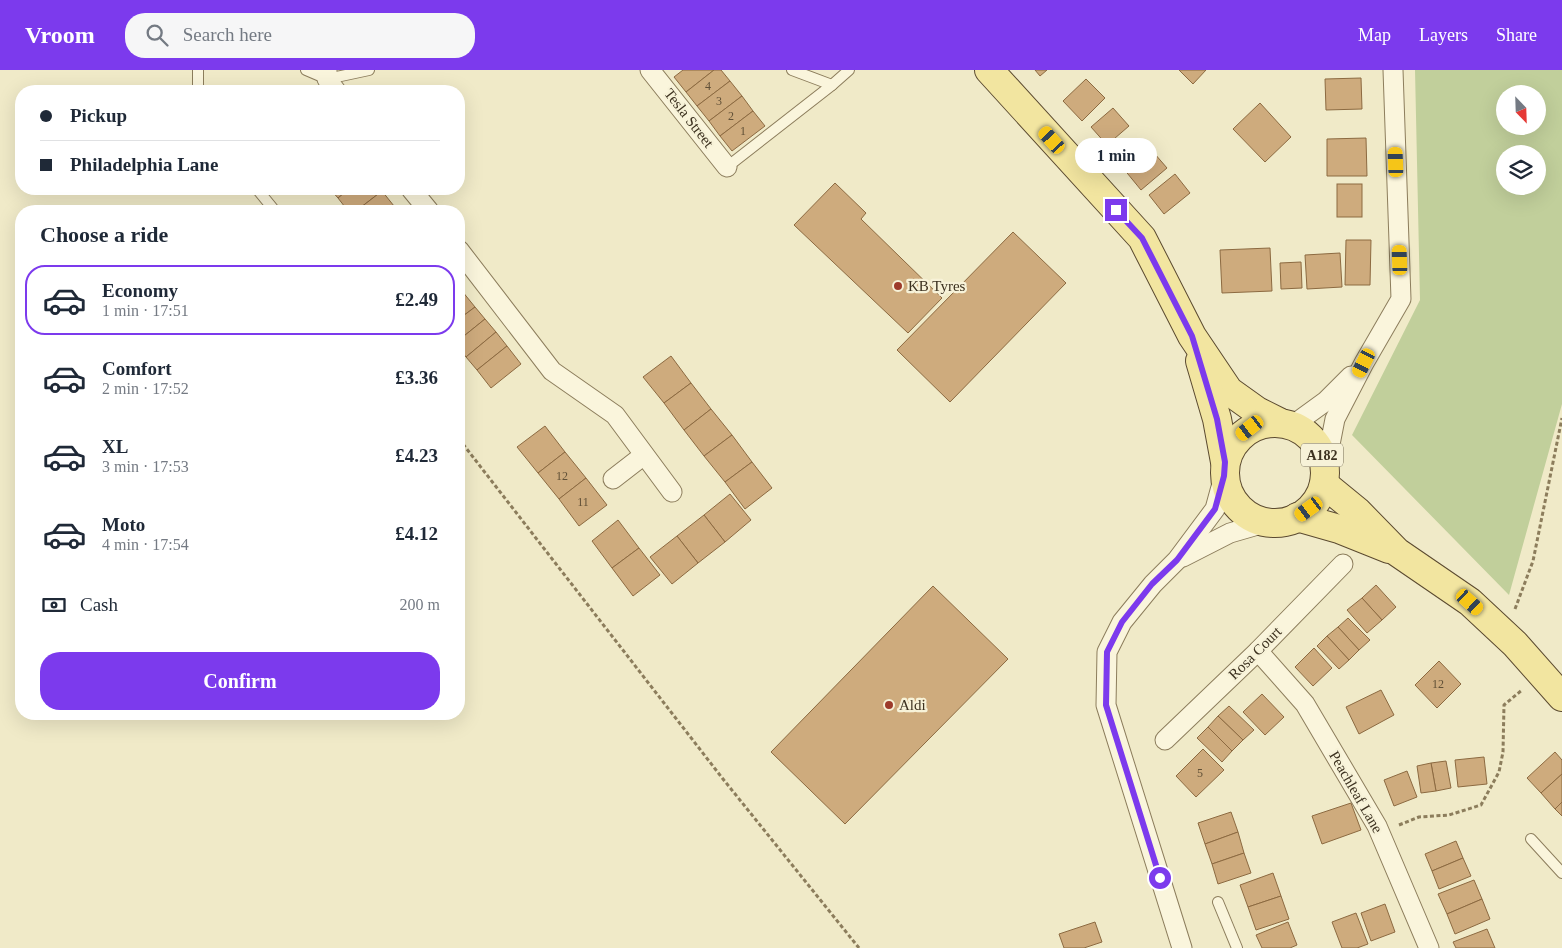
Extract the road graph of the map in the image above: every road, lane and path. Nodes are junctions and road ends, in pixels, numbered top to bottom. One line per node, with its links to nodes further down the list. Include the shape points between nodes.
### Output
1 (198, 70): 10 (lane)
2 (306, 70): 9 (lane)
3 (369, 70): 9 (lane)
4 (650, 70): 12 (street, Tesla Street)
5 (792, 70): 11 (lane)
6 (849, 70): 11 (lane)
7 (988, 70): 18 (main road, A182, via 1142,238)
8 (1393, 70): 19 (street, via 1401,299)
9 (330, 80)
10 (198, 85)
11 (832, 85): 12 (lane)
12 (727, 166)
13 (262, 195): 15 (lane)
14 (416, 195): 16 (street)
15 (269, 205)
16 (424, 205)
17 (465, 258): 23 (street, via 552,371 615,415)
18 (1192, 336): 21 (main road, A182, via 1229,391 1257,411); 24 (main road, A182, via 1217,419)
19 (1364, 363): 21 (street, via 1326,401); 25 (street, via 1335,419)
20 (1562, 418): 33 (path, via 1533,562 1514,610)
21 (1286, 424): 24 (main road, via 1264,423 1250,428 1230,449); 25 (main road, A182, via 1306,433 1316,443 1322,456)
22 (465, 447): 42 (path)
23 (644, 455): 26 (street); 27 (street)
24 (1225, 469): 29 (main road, A182, via 1228,490 1240,509); 31 (street, via 1215,509)
25 (1324, 477): 28 (main road, A182, via 1318,498); 30 (main road, A182)
26 (613, 479)
27 (672, 492)
28 (1297, 518): 29 (main road, A182); 30 (main road, A182, via 1338,529)
29 (1268, 522): 31 (street, via 1230,532)
30 (1397, 552): 33 (main road, A182, via 1470,602)
31 (1177, 560): 43 (street, via 1152,584 1122,622 1107,652 1106,705)
32 (1343, 564): 34 (street, Rosa Court)
33 (1515, 644): 35 (main road, A182)
34 (1258, 651): 37 (street, Rosa Court); 38 (street, Peachleaf Lane, via 1305,704)
35 (1542, 674): 36 (main road, A182); 38 (path, via 1504,705 1503,752 1499,772 1481,805 1449,815 1419,817)
36 (1562, 697)
37 (1165, 740)
38 (1380, 832): 45 (street, Peachleaf Lane)
39 (1531, 839): 40 (lane)
40 (1562, 873)
41 (1218, 902): 44 (lane)
42 (859, 948)
43 (1182, 948)
44 (1237, 948)
45 (1429, 948)

